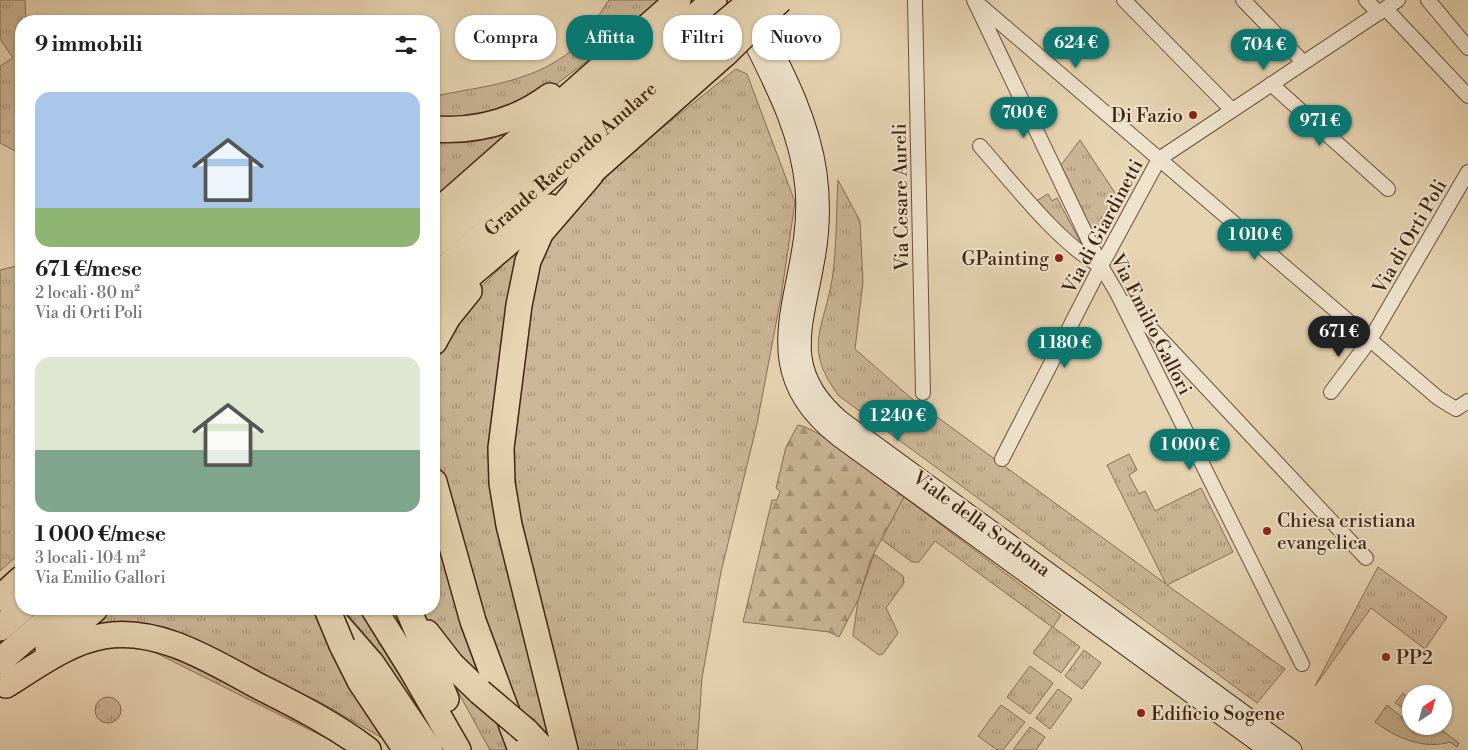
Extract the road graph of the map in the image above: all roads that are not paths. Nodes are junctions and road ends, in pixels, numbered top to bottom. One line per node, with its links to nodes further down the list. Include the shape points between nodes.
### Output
1 (733, 0): 69 (street, Viale della Sorbona, via 783,105 804,177 804,238 786,347 790,373 802,400 819,421 839,437)
2 (748, 0): 70 (street, Viale della Sorbona, via 795,97 815,163 819,228 801,344 804,372 816,395 841,421)
3 (752, 0): 14 (highway, Grande Raccordo Anulare, bridge)
4 (780, 0): 15 (highway, bridge)
5 (915, 0): 42 (street, Via Cesare Aureli)
6 (974, 0): 16 (street); 17 (street, Via Emilio Gallori)
7 (1124, 0): 25 (street)
8 (1243, 0): 21 (street)
9 (1366, 0): 13 (street)
10 (1398, 0): 13 (street, Via di Giardinetti)
11 (1428, 0): 18 (street)
12 (696, 5): 22 (highway); 34 (highway, Grande Raccordo Anulare)
13 (1382, 11): 21 (street, Via di Giardinetti); 24 (street)
14 (741, 15)
15 (742, 27)
16 (1006, 27): 17 (street); 28 (street)
17 (992, 43): 35 (street, Via Emilio Gallori)
18 (1468, 48)
19 (699, 60): 36 (highway, Grande Raccordo Anulare)
20 (703, 60): 30 (highway)
21 (1303, 62): 23 (street, Via di Giardinetti)
22 (606, 63): 26 (highway, via 578,76 536,106 506,121 472,129); 32 (highway)
23 (1272, 84): 25 (street, Via di Giardinetti); 31 (street)
24 (1468, 96)
25 (1232, 110): 28 (street, Via di Giardinetti)
26 (440, 130)
27 (980, 146): 35 (street, via 1058,232)
28 (1159, 160): 35 (street, Via di Giardinetti); 40 (street)
29 (1468, 172): 40 (street, Via di Orti Poli)
30 (591, 174): 33 (highway); 68 (highway, via 542,232 528,261 519,305 501,448 502,483 509,525)
31 (1388, 189)
32 (440, 210)
33 (524, 228): 38 (highway); 39 (highway, via 454,308)
34 (440, 240)
35 (1101, 266): 37 (street, Via Emilio Gallori); 44 (street, Via di Giardinetti)
36 (440, 273)
37 (1117, 293): 46 (street); 59 (street, Via Emilio Gallori)
38 (440, 301)
39 (440, 332)
40 (1370, 340): 41 (street, Via di Orti Poli); 43 (street, via 1449,406 1459,408)
41 (1331, 392)
42 (923, 393)
43 (1468, 401)
44 (1002, 458)
45 (440, 503): 61 (highway, via 473,621)
46 (1366, 558)
47 (15, 584): 48 (highway)
48 (0, 598)
49 (15, 615): 57 (highway)
50 (53, 615): 58 (highway)
51 (88, 615): 60 (highway)
52 (328, 615): 63 (highway, bridge, via 360,681)
53 (330, 615): 64 (highway, via 368,659)
54 (378, 615): 65 (highway)
55 (410, 615): 66 (highway, via 442,691)
56 (418, 615): 61 (highway, bridge, via 443,655)
57 (0, 628)
58 (0, 661)
59 (1302, 664)
60 (3, 688): 62 (highway, via 51,657 84,642 106,636 143,637 211,661 326,721)
61 (523, 741): 67 (highway)
62 (368, 750)
63 (406, 750)
64 (430, 750)
65 (458, 750)
66 (472, 750)
67 (544, 750)
68 (564, 750)
69 (1269, 750)
70 (1292, 750)

